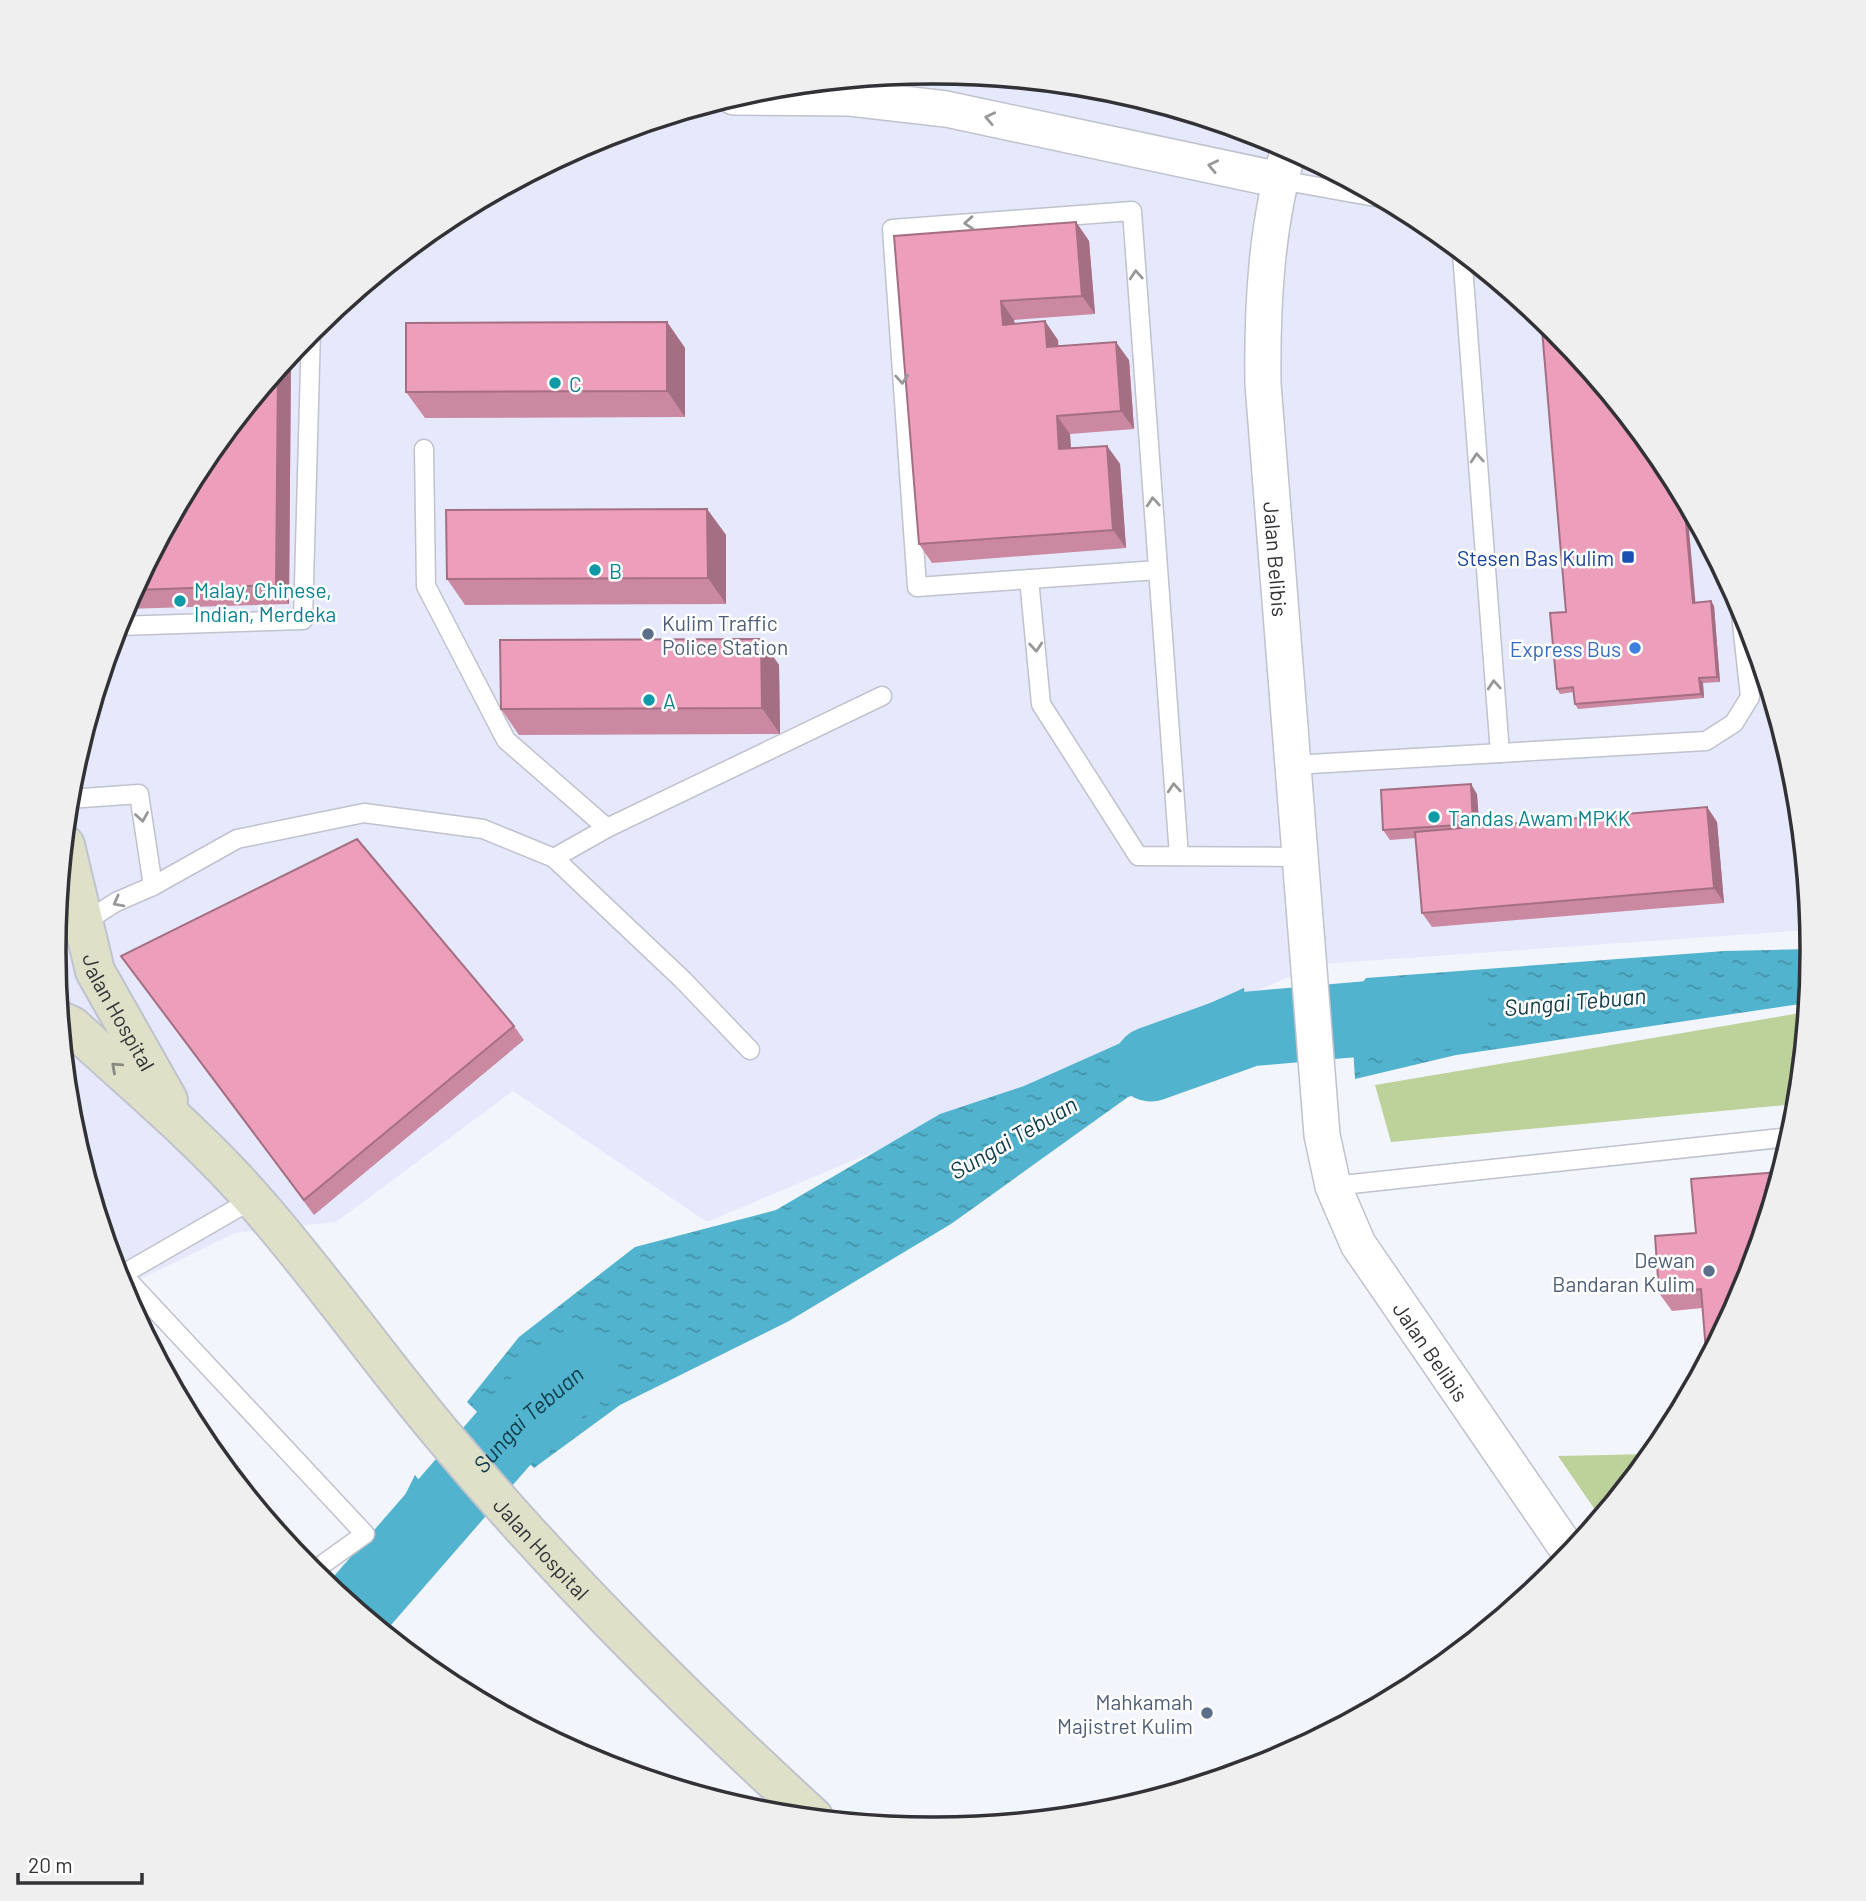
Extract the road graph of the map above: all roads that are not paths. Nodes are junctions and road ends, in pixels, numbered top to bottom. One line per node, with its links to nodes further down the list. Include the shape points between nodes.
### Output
1 (784, 97): 2 (street, one-way to 1, via 946,109 850,98)
2 (1284, 164): 3 (lane); 13 (street, Jalan Belibis, via 1262,322)
3 (1328, 179)
4 (1463, 265): 12 (lane, one-way to 4)
5 (310, 348): 9 (lane, via 303,620)
6 (424, 449): 15 (lane, via 426,586 506,740)
7 (1158, 570): 8 (lane); 8 (lane, one-way to 8, via 1132,211 892,229 917,587); 16 (lane, one-way to 7)
8 (1030, 579): 16 (lane, one-way to 16, via 1041,704 1138,856)
9 (129, 626)
10 (1745, 647): 12 (lane, via 1750,697 1734,723 1706,741)
11 (882, 696): 15 (lane)
12 (1500, 753): 13 (lane)
13 (1293, 765): 17 (street, Jalan Belibis)
14 (80, 798): 20 (lane, one-way to 20, via 139,794)
15 (607, 828): 18 (lane)
16 (1179, 856): 17 (lane)
17 (1300, 857): 26 (street, Jalan Belibis, via 1322,1135)
18 (554, 858): 20 (lane, via 482,829 364,813 237,839); 23 (lane)
19 (71, 867): 21 (main road, Jalan Hospital)
20 (153, 886): 21 (lane, one-way to 21)
21 (85, 922): 24 (main road, Jalan Hospital, via 95,971)
22 (70, 1025): 24 (main road, Jalan Hospital, one-way to 22)
23 (750, 1050)
24 (185, 1129): 27 (main road, Jalan Hospital)
25 (1779, 1138): 26 (lane)
26 (1333, 1186): 30 (street, Jalan Belibis, via 1358,1244)
27 (253, 1199): 28 (lane); 32 (main road, Jalan Hospital, via 444,1438 539,1545)
28 (128, 1272)
29 (137, 1293): 31 (lane, via 365,1534)
30 (1564, 1544)
31 (322, 1565)
32 (793, 1805)

